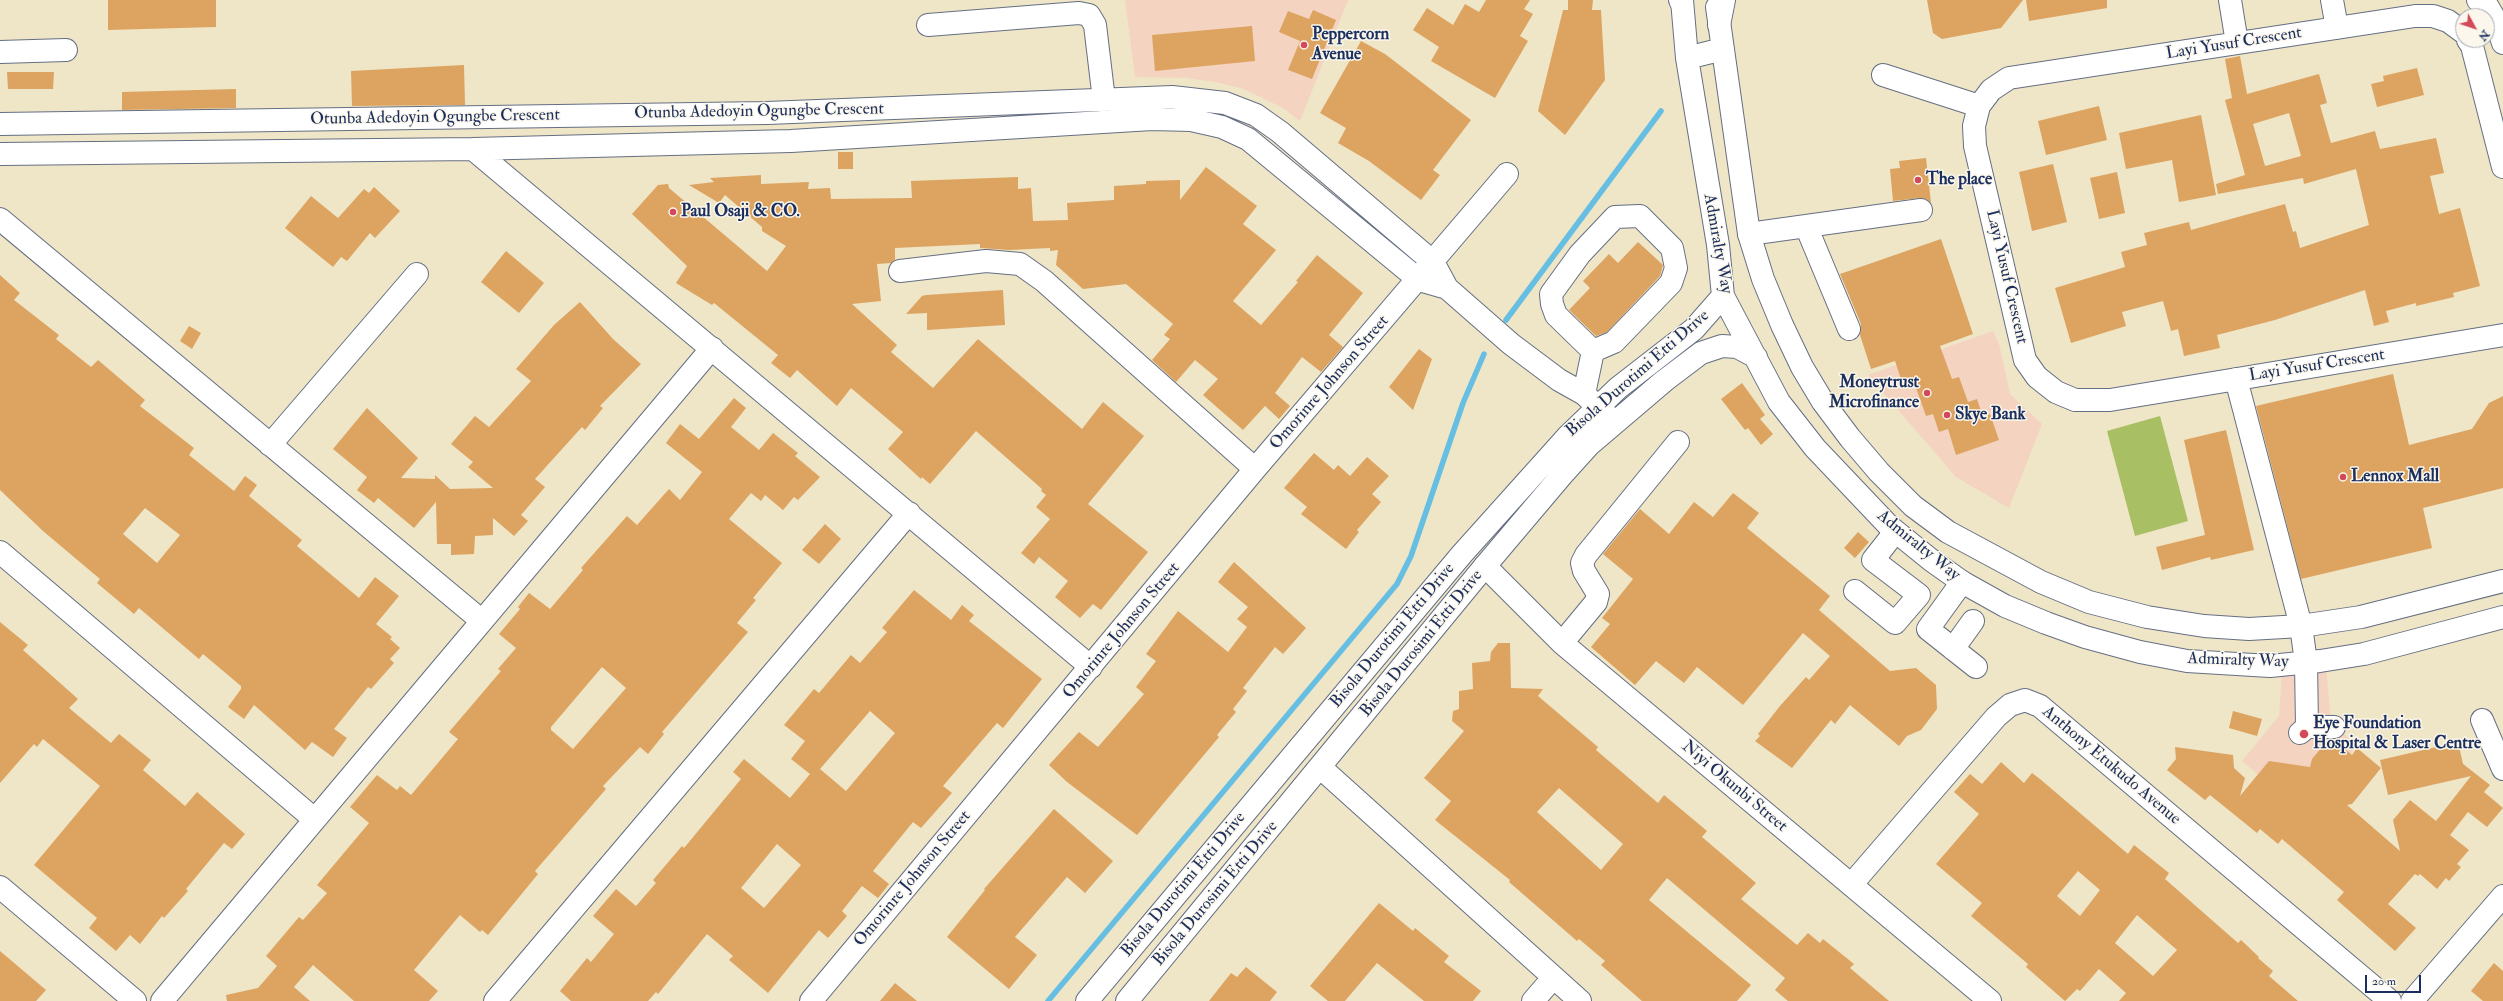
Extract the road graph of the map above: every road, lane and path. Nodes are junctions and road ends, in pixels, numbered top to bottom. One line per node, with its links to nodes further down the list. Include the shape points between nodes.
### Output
1 (1716, 0): 8 (main road, Admiralty Way)
2 (1724, 0): 8 (main road)
3 (2230, 0): 11 (main road)
4 (2332, 0): 10 (main road)
5 (2478, 0): 12 (main road, via 2488,7 2495,19)
6 (1681, 1): 17 (main road, Admiralty Way)
7 (928, 25): 19 (main road, via 1079,13 1089,15 1095,25)
8 (1719, 25): 14 (main road, Admiralty Way)
9 (2455, 26): 10 (main road, Layi Yusuf Crescent, via 2433,16 2415,16)
10 (2337, 28): 11 (main road, Layi Yusuf Crescent)
11 (2237, 43): 20 (main road, Layi Yusuf Crescent, via 2009,78 1990,90)
12 (2503, 43)
13 (2473, 48): 28 (main road)
14 (1723, 49): 17 (main road); 33 (main road, Admiralty Way)
15 (66, 50): 16 (main road)
16 (0, 52)
17 (1688, 58): 39 (main road, Admiralty Way, via 1718,245)
18 (1883, 75): 20 (main road)
19 (1104, 100): 21 (main road, Otunba Adedoyin Ogungbe Crescent); 34 (main road, Otunba Adedoyin Ogungbe Crescent, via 1201,99 1226,103 1256,115 1280,132)
20 (1979, 106): 45 (main road, Layi Yusuf Crescent, via 1974,126 1975,146 2025,360 2037,377 2056,392 2075,400 2095,402)
21 (931, 107): 22 (main road, Otunba Adedoyin Ogungbe Crescent, via 760,113); 24 (main road)
22 (141, 122): 23 (main road, Otunba Adedoyin Ogungbe Crescent); 26 (main road)
23 (0, 124)
24 (931, 132): 25 (main road, Otunba Adedoyin Ogungbe Crescent, via 791,141); 37 (main road, Otunba Adedoyin Ogungbe Crescent, via 1152,119 1192,120 1222,127 1248,139)
25 (473, 149): 26 (main road, Otunba Adedoyin Ogungbe Crescent); 42 (main road)
26 (142, 152): 27 (main road, Otunba Adedoyin Ogungbe Crescent)
27 (0, 154)
28 (2503, 167)
29 (1507, 174): 34 (main road, Omorinre Johnson Street)
30 (1921, 210): 32 (main road)
31 (0, 219): 49 (main road)
32 (1806, 226): 33 (main road); 40 (main road)
33 (1749, 234): 62 (main road, Admiralty Way, via 1782,325 1802,367 1823,402 1879,472 1912,506 1948,532 2041,582 2089,602 2147,617 2204,626 2248,629)
34 (1433, 262): 37 (main road, Omorinre Johnson Street); 38 (main road, Otunba Adedoyin Ogungbe Crescent)
35 (900, 271): 50 (main road, via 986,261 1020,264 1044,281)
36 (417, 274): 49 (main road)
37 (1419, 280): 38 (main road, Otunba Adedoyin Ogungbe Crescent); 50 (main road, Omorinre Johnson Street)
38 (1447, 288): 46 (main road, Otunba Adedoyin Ogungbe Crescent, via 1532,362)
39 (1723, 296): 44 (main road, Admiralty Way); 46 (main road, Bisola Durotimi Etti Drive, via 1694,329)
40 (1850, 329)
41 (2503, 335): 45 (main road, Layi Yusuf Crescent)
42 (712, 348): 51 (main road); 60 (main road)
43 (1594, 351): 43 (main road, via 1556,315 1552,294 1580,254 1615,218 1640,216 1672,248 1676,268 1671,283 1614,342); 46 (main road)
44 (1756, 357): 47 (main road, Bisola Durosimi Etti Drive, via 1737,348 1722,346 1702,353); 52 (main road, Admiralty Way, via 1779,402 1815,448)
45 (2236, 379): 62 (main road)
46 (1592, 400): 47 (main road, Otunba Adedoyin Ogungbe Crescent); 82 (main road, Bisola Durotimi Etti Drive, via 1567,437 1462,554)
47 (1614, 422): 54 (main road, Bisola Durosimi Etti Drive, via 1562,474)
48 (1678, 442): 64 (main road, via 1586,555 1582,563 1598,594 1596,602)
49 (270, 445): 60 (main road)
50 (1255, 469): 67 (main road, Omorinre Johnson Street)
51 (909, 513): 67 (main road); 80 (main road)
52 (1895, 532): 55 (main road, Admiralty Way); 58 (main road, via 1873,560 1919,595)
53 (0, 552): 73 (main road)
54 (1485, 566): 64 (main road, Niyi Okunbi Street); 71 (main road, Bisola Durosimi Etti Drive)
55 (1962, 582): 63 (main road); 66 (main road, Admiralty Way, via 2005,606 2046,623 2140,652 2187,661 2221,664 2270,666)
56 (2503, 582): 62 (main road, Admiralty Way, via 2361,617)
57 (1855, 591): 58 (main road, via 1895,623)
58 (1904, 612): 63 (main road)
59 (2503, 617): 66 (main road, Admiralty Way, via 2364,654)
60 (482, 621): 73 (main road)
61 (1973, 621): 65 (main road)
62 (2301, 626): 66 (main road)
63 (1928, 629): 65 (main road)
64 (1562, 643): 74 (main road, Niyi Okunbi Street)
65 (1953, 649): 68 (main road)
66 (2306, 662): 70 (main road, via 2303,730)
67 (1092, 667): 81 (main road, Omorinre Johnson Street)
68 (1976, 667)
69 (2482, 720): 72 (main road)
70 (2334, 727)
71 (1320, 768): 77 (main road); 83 (main road, Bisola Durosimi Etti Drive)
72 (2503, 770)
73 (314, 819): 79 (main road)
74 (1851, 886): 86 (main road, Niyi Okunbi Street); 87 (main road, Anthony Etukudo Avenue, via 1996,718 2010,705 2025,700 2040,706)
75 (0, 887): 78 (main road)
76 (2503, 896): 88 (main road)
77 (1553, 978): 84 (main road); 85 (main road)
78 (135, 1001)
79 (162, 1001)
80 (495, 1001)
81 (811, 1001)
82 (1087, 1001)
83 (1127, 1001)
84 (1533, 1001)
85 (1580, 1001)
86 (1990, 1001)
87 (2390, 1001)
88 (2412, 1001)

